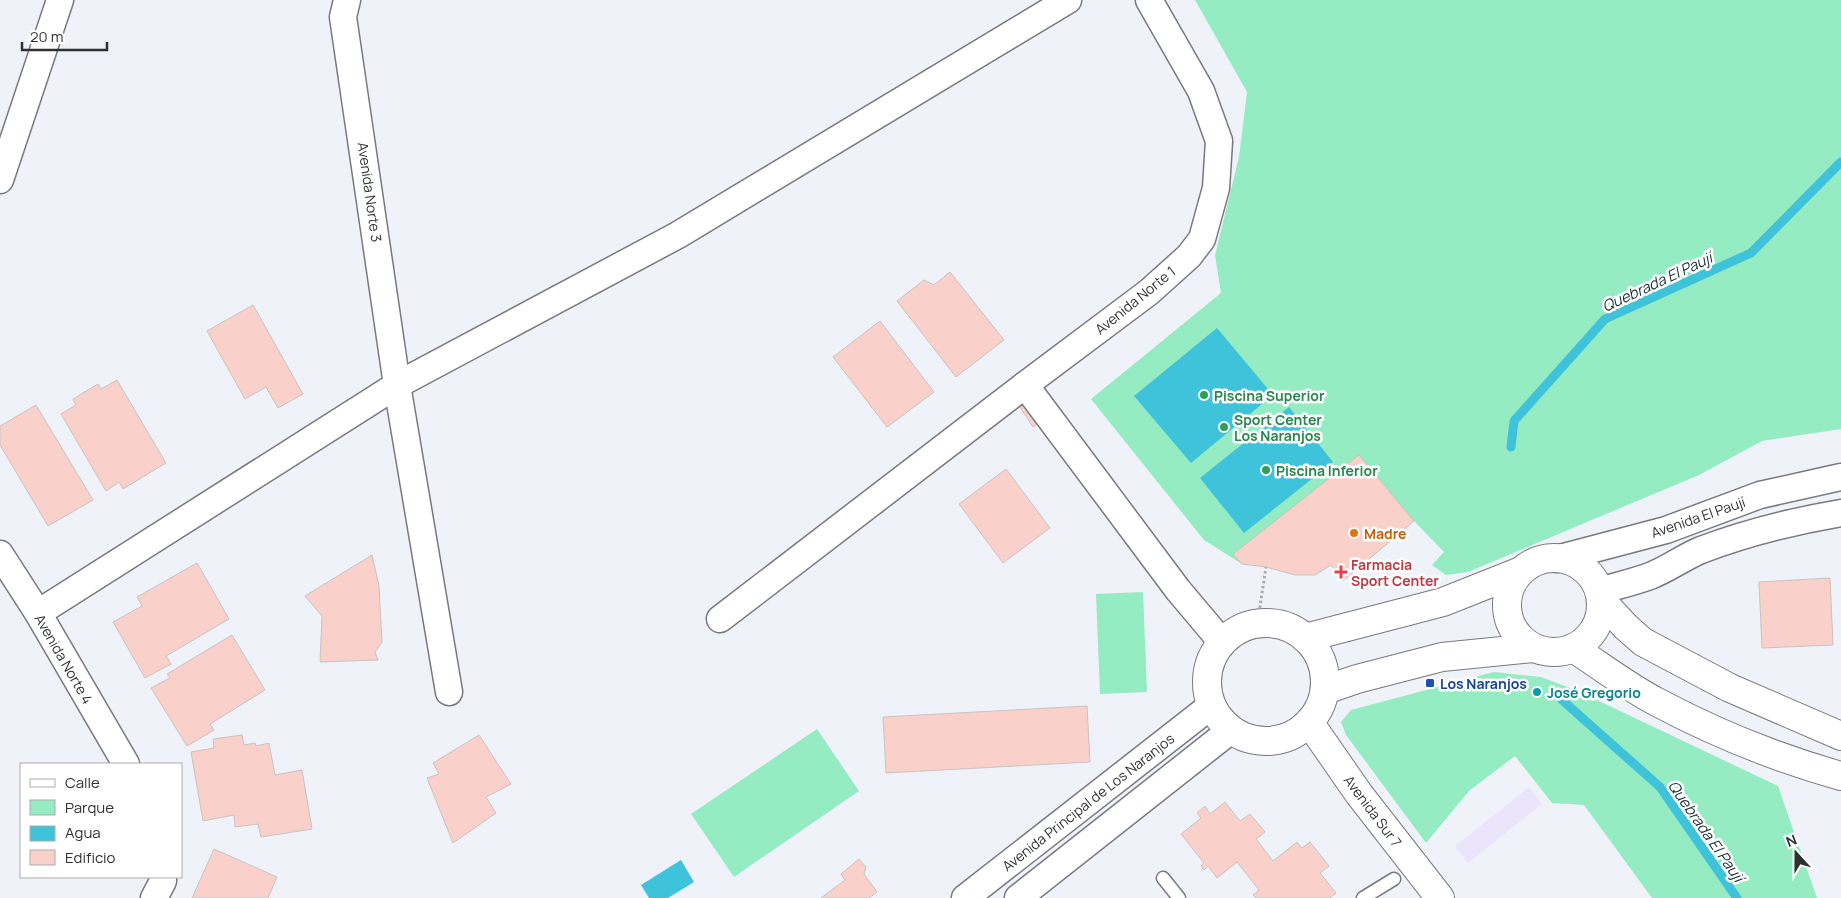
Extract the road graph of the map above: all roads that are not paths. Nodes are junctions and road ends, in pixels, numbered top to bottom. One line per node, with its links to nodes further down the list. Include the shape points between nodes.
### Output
1 (60, 0): 5 (street)
2 (347, 0): 6 (street, Avenida Norte 3, via 343,17)
3 (1068, 0): 6 (street, via 678,235)
4 (1149, 0): 7 (street, Avenida Norte 1, via 1201,91 1219,141 1216,188 1202,240 1149,292)
5 (0, 180)
6 (397, 385): 14 (street); 21 (street, Avenida Norte 3)
7 (1025, 385): 15 (street, Avenida Norte 1); 17 (street, via 1178,590)
8 (1841, 477): 11 (street, Avenida El Paují, via 1760,495 1666,530)
9 (1841, 513): 13 (street, via 1762,530 1702,550 1652,575)
10 (0, 554): 14 (street, Avenida Norte 4)
11 (1556, 559): 12 (main road, via 1543,559); 13 (main road, via 1565,560 1590,574)
12 (1522, 571): 16 (main road, via 1443,602); 18 (main road, via 1510,588 1508,618 1518,635)
13 (1600, 595): 19 (main road, via 1598,623 1584,642); 25 (main road, via 1626,628 1643,642 1730,688)
14 (38, 613): 26 (street, Avenida Norte 4)
15 (720, 619)
16 (1305, 638): 17 (main road, via 1289,628 1271,623 1252,624); 20 (main road, via 1323,666)
17 (1221, 641): 22 (main road, via 1208,670 1208,694)
18 (1533, 648): 19 (main road, via 1553,652); 20 (main road, via 1442,657)
19 (1573, 648): 27 (main road, via 1655,701 1715,730)
20 (1325, 690): 23 (main road)
21 (449, 692)
22 (1212, 705): 24 (main road); 32 (street, Avenida Principal de Los Naranjos)
23 (1309, 722): 24 (main road, via 1287,736 1263,741); 36 (main road, Avenida Sur 7, via 1359,794)
24 (1231, 730): 33 (street)
25 (1841, 736)
26 (125, 763)
27 (1840, 780)
28 (163, 878): 31 (street)
29 (1163, 878): 34 (lane)
30 (1394, 879): 35 (lane)
31 (154, 898)
32 (965, 898)
33 (1018, 898)
34 (1179, 898)
35 (1363, 898)
36 (1440, 898)

